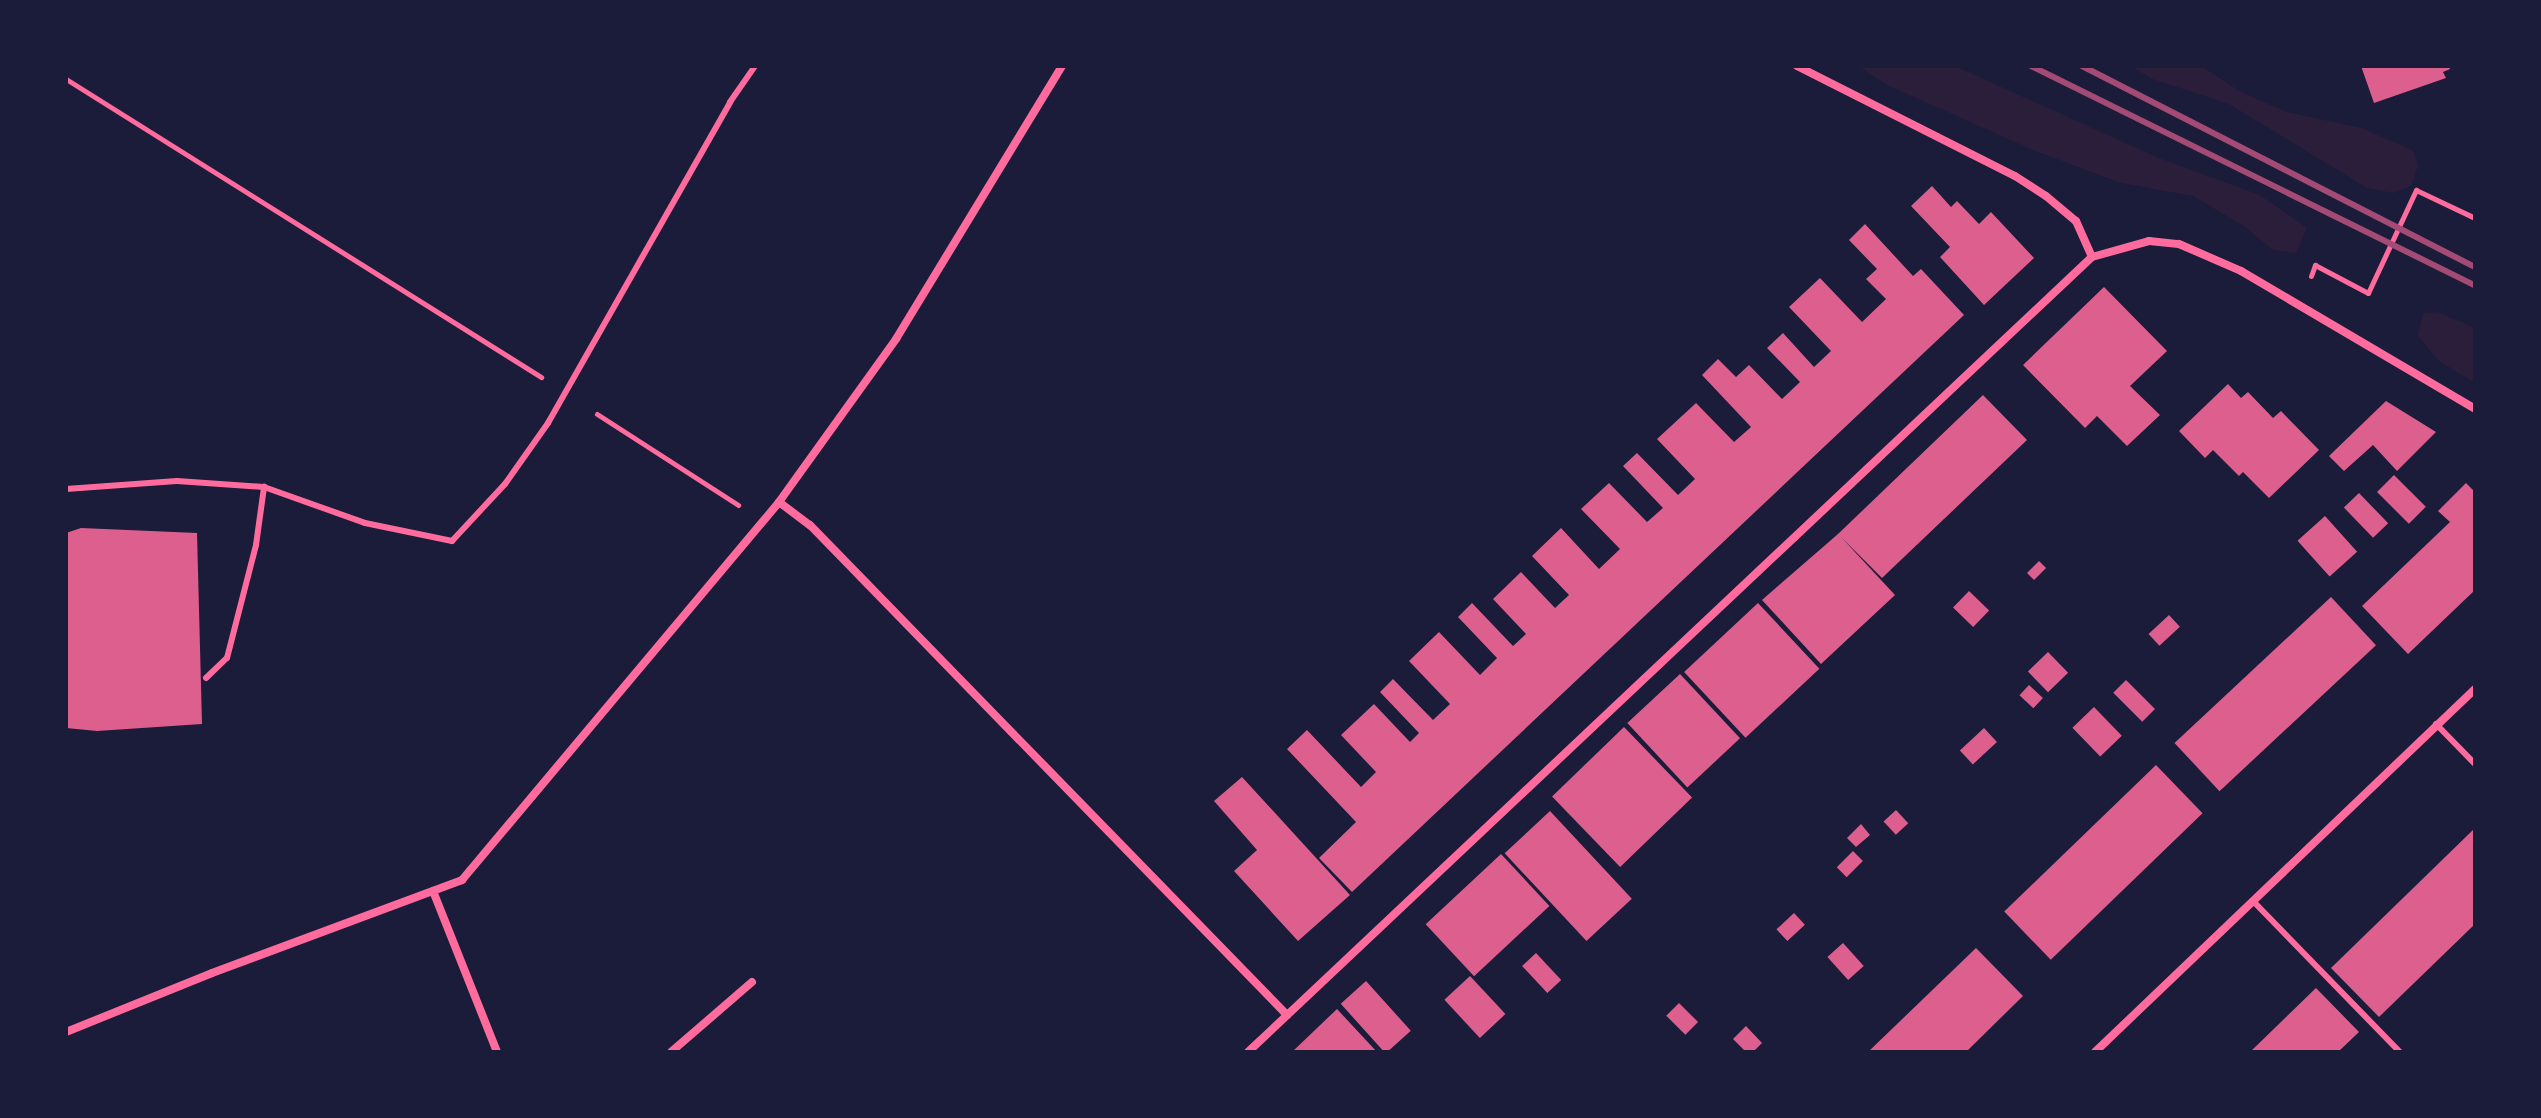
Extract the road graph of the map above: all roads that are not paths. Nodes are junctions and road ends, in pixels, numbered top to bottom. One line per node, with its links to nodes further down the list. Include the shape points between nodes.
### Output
1 (755, 66): 6 (lane, via 548,423 505,484 452,541 365,523)
2 (1062, 66): 8 (street, via 896,339)
3 (1797, 66): 4 (street, via 2046,196 2076,221)
4 (2092, 257): 5 (street, via 2149,241 2179,244 2241,271); 16 (street)
5 (2475, 409)
6 (264, 487): 7 (lane, via 177,481); 9 (lane, via 256,545 227,658)
7 (69, 488)
8 (779, 502): 13 (street, via 462,880); 16 (street, via 810,525)
9 (206, 678)
10 (2475, 689): 11 (street)
11 (2436, 724): 12 (lane); 14 (street)
12 (2475, 764)
13 (433, 891): 17 (street); 18 (street)
14 (2253, 901): 21 (street); 22 (lane)
15 (752, 982): 19 (street)
16 (1287, 1015): 20 (street)
17 (66, 1032)
18 (497, 1052)
19 (671, 1052)
20 (1248, 1052)
21 (2095, 1052)
22 (2400, 1052)

